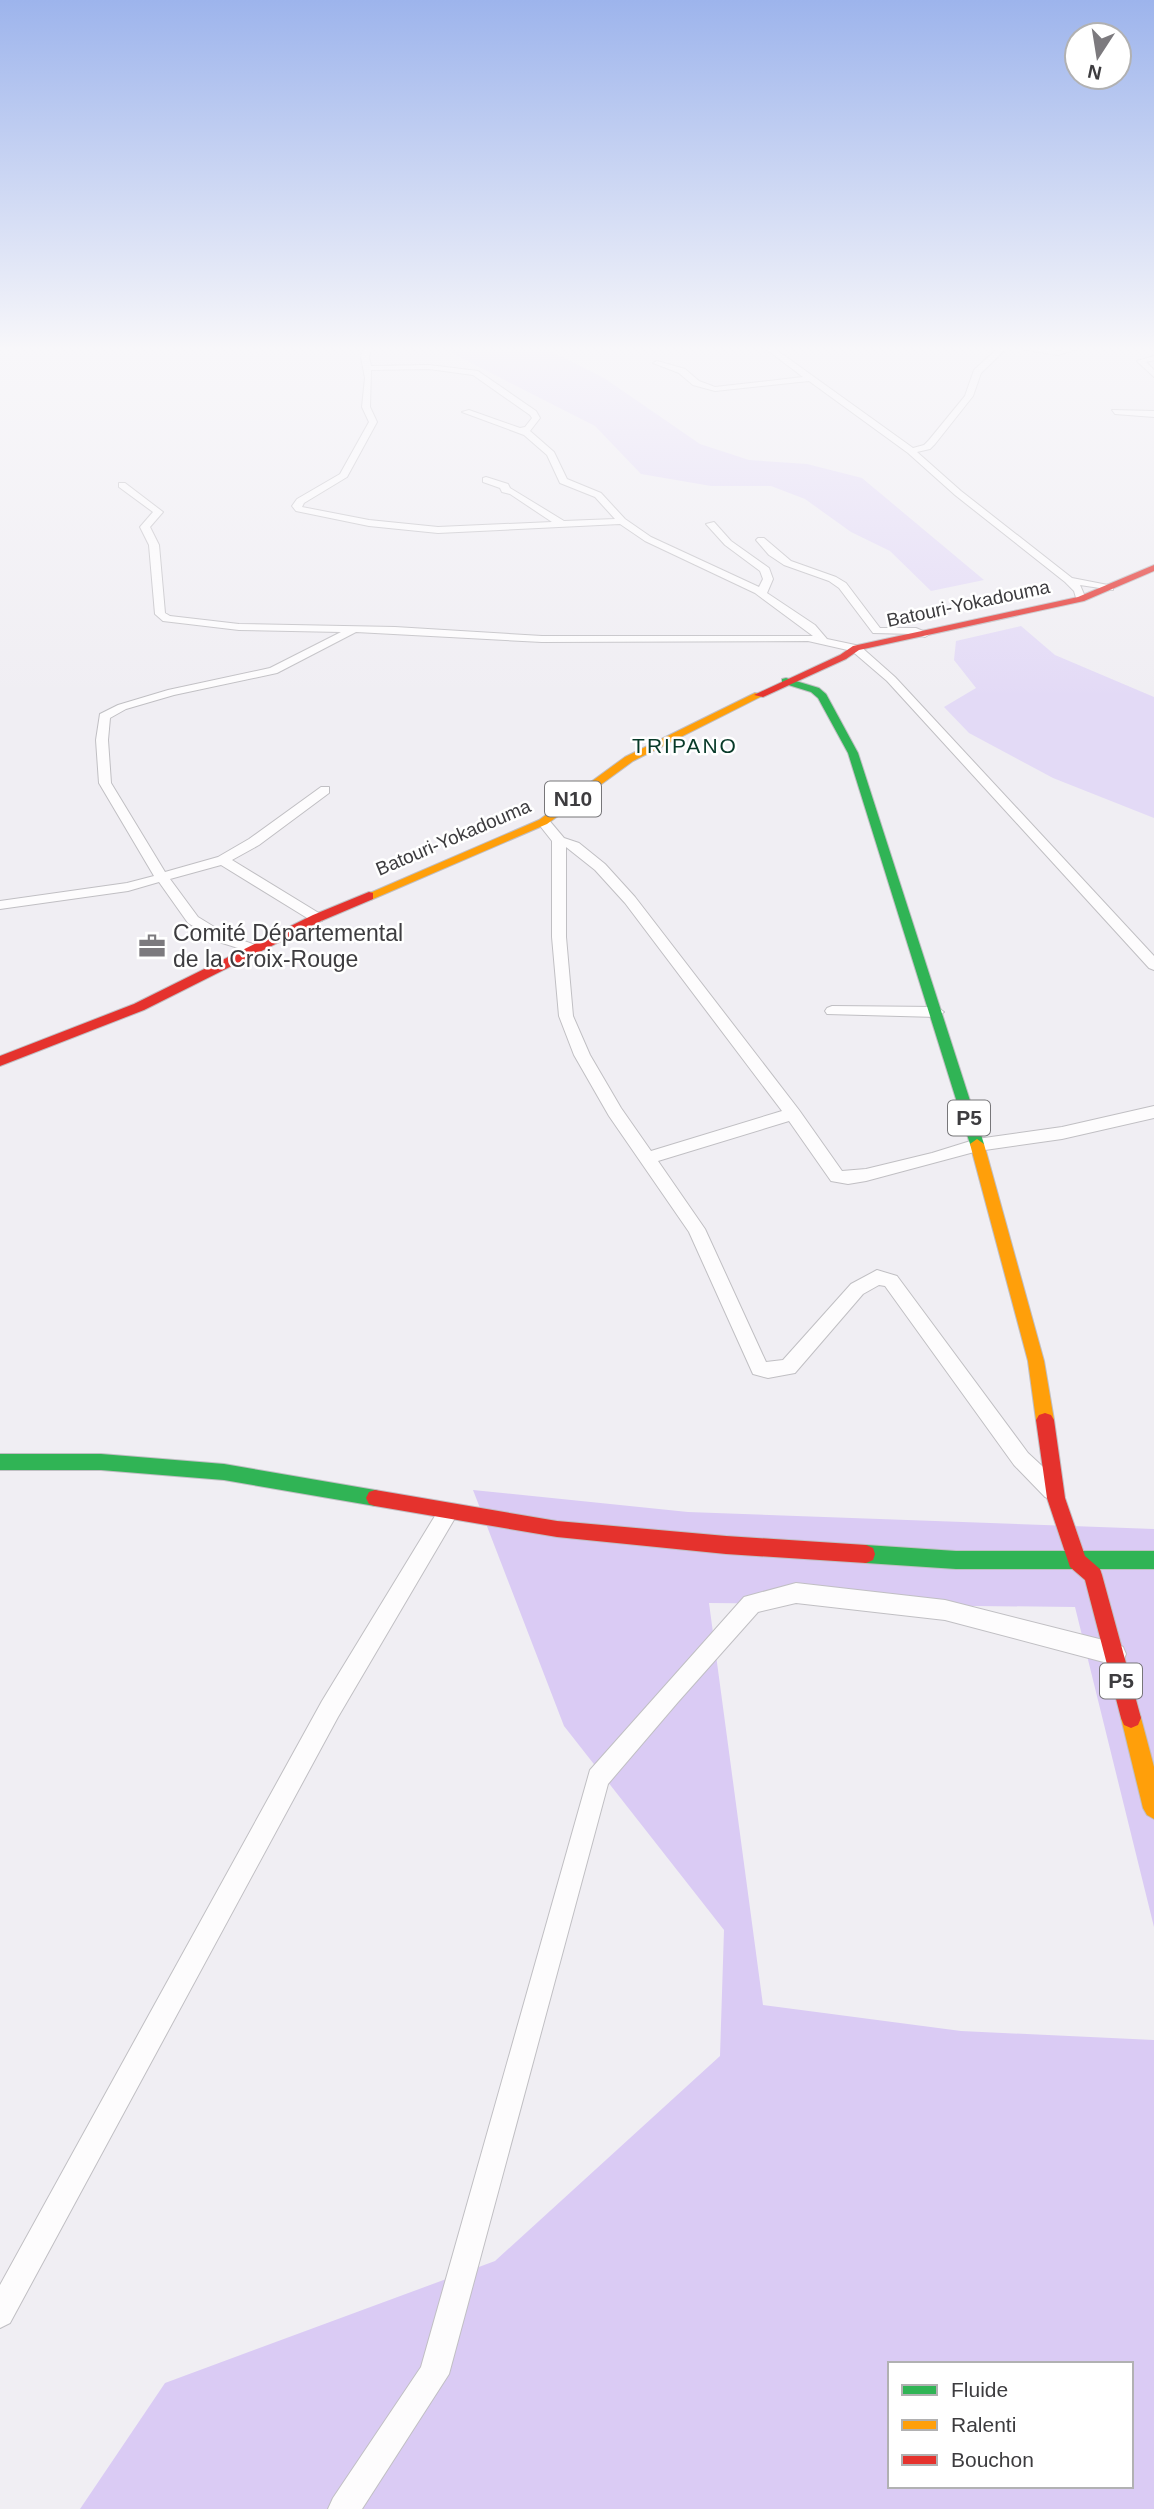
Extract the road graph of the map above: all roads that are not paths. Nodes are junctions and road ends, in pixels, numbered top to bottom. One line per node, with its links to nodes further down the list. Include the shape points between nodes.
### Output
1 (351, 463): 7 (street, via 337,481 300,501 299,509 438,530)
2 (555, 463): 6 (street, via 563,481 598,495)
3 (925, 463): 11 (street)
4 (486, 480): 7 (street, via 505,486)
5 (122, 485): 15 (street, via 158,512 145,530 153,545 163,617 239,627)
6 (622, 521): 7 (street); 13 (street, via 648,539)
7 (562, 524)
8 (711, 524): 13 (street, via 765,570 768,579)
9 (761, 540): 16 (street, via 789,564 838,581 877,631)
10 (1154, 568): 12 (main road, Batouri-Yokadouma / N10)
11 (1069, 580): 12 (street); 14 (street)
12 (1109, 588): 14 (main road, Batouri-Yokadouma / N10)
13 (761, 594): 17 (street, via 811,627)
14 (1081, 599): 16 (main road, Batouri-Yokadouma / N10)
15 (356, 630): 17 (street, via 542,639 732,636); 26 (street, via 273,671 172,692 104,716 105,783)
16 (925, 635): 18 (main road, Batouri-Yokadouma / N10)
17 (823, 641): 18 (street)
18 (856, 648): 19 (main road, Batouri-Yokadouma / N10); 30 (street, via 891,679)
19 (821, 667): 20 (main road, Batouri-Yokadouma / N10); 21 (main road)
20 (786, 681): 21 (main road); 23 (main road, Batouri-Yokadouma / N10, via 629,759)
21 (815, 690): 32 (main road, P5, via 827,704 862,775)
22 (325, 790): 25 (street)
23 (543, 822): 24 (street); 28 (main road, Batouri-Yokadouma / N10)
24 (559, 841): 35 (street, via 574,846 600,867 630,900); 37 (street, via 559,937 566,1016 582,1055)
25 (223, 860): 26 (street); 28 (street)
26 (162, 878): 27 (street, via 106,891); 29 (street, via 193,920)
27 (0, 905)
28 (317, 918): 29 (main road, Batouri-Yokadouma / N10)
29 (254, 949): 33 (main road, Batouri-Yokadouma / N10, via 128,1012)
30 (1154, 965)
31 (832, 1011): 32 (street)
32 (937, 1012): 36 (main road, P5)
33 (0, 1061)
34 (1154, 1112): 36 (street)
35 (793, 1114): 36 (street, via 841,1179); 37 (street)
36 (977, 1145): 39 (main road, P5, via 1036,1361)
37 (645, 1159): 39 (street, via 696,1229 760,1368 788,1367 857,1289 877,1277 891,1281 1021,1459 1048,1483)
38 (0, 1462): 40 (main road, via 101,1462 224,1472)
39 (1056, 1498): 42 (main road, P5)
40 (448, 1512): 42 (main road, via 557,1529 739,1546 956,1560); 45 (street, via 395,1595 263,1830)
41 (1154, 1560): 42 (main road)
42 (1077, 1561): 43 (main road, P5, via 1093,1575)
43 (1115, 1654): 44 (main road, P5); 46 (street, via 945,1610 796,1593 752,1604 670,1694 598,1778 434,2374)
44 (1154, 1808)
45 (0, 2314)
46 (344, 2509)

